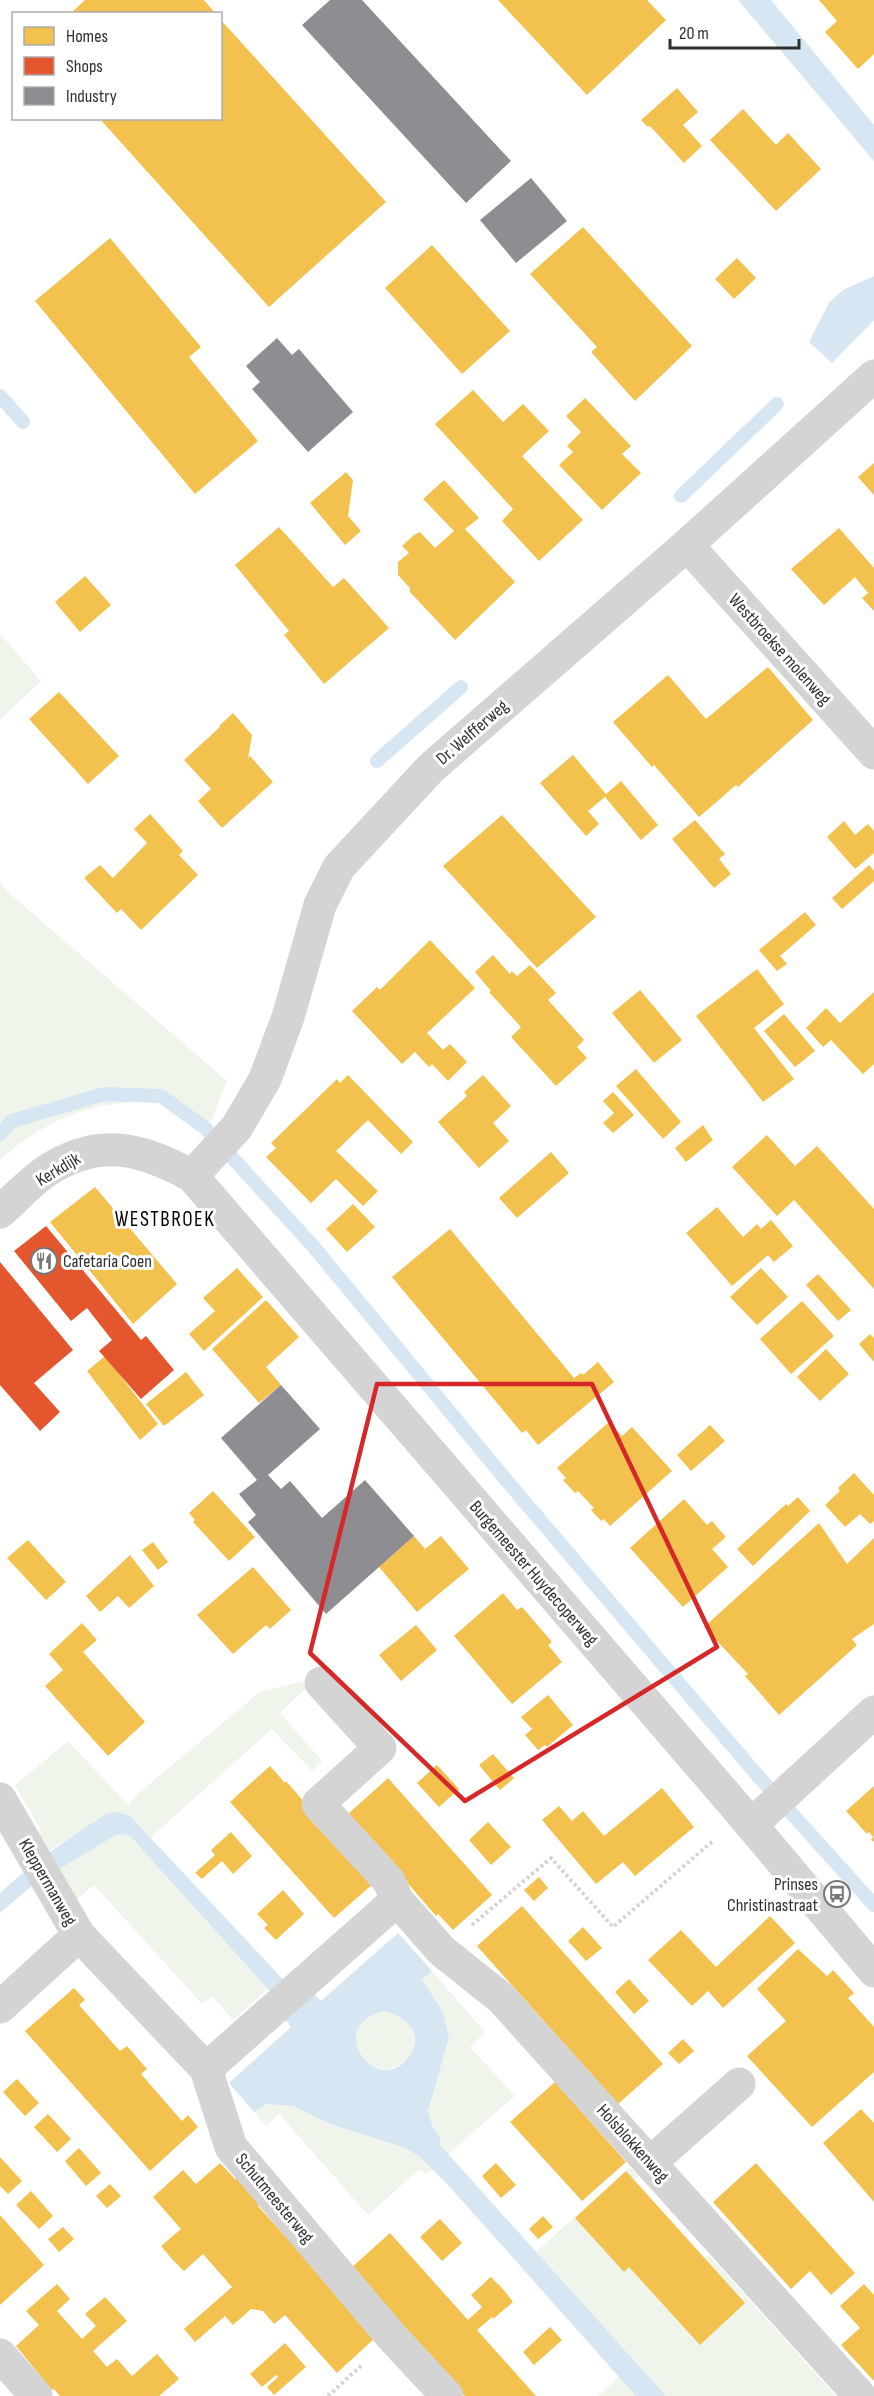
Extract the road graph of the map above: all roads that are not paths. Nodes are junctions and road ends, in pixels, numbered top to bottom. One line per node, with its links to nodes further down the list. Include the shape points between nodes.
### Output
1 (874, 376): 2 (street, Dr. Welfferweg)
2 (687, 545): 3 (street, Westbroekse molenweg); 4 (street, Dr. Welfferweg, via 431,768 339,867 320,905 288,1017 265,1079 229,1135)
3 (874, 753)
4 (197, 1170): 5 (street, Kerkdijk, via 130,1151 90,1150 44,1173); 9 (street, Burgemeester Huydecoperweg)
5 (0, 1212)
6 (321, 1683): 10 (street, Holsblokkenweg, via 380,1748 318,1804 388,1881)
7 (874, 1712): 9 (street)
8 (0, 1799): 11 (street, Kleppermanweg)
9 (741, 1813): 12 (street, Burgemeester Huydecoperweg)
10 (397, 1900): 14 (street); 16 (street, Holsblokkenweg, via 442,1951 501,1998)
11 (79, 1935): 13 (street, Kleppermanweg); 14 (street, Schutmeesterweg)
12 (874, 1971)
13 (0, 2007)
14 (206, 2069): 19 (street, Schutmeesterweg, via 231,2147)
15 (739, 2084): 16 (street)
16 (651, 2162): 20 (street, Holsblokkenweg)
17 (0, 2355): 18 (street)
18 (36, 2396)
19 (447, 2396)
20 (860, 2396)

